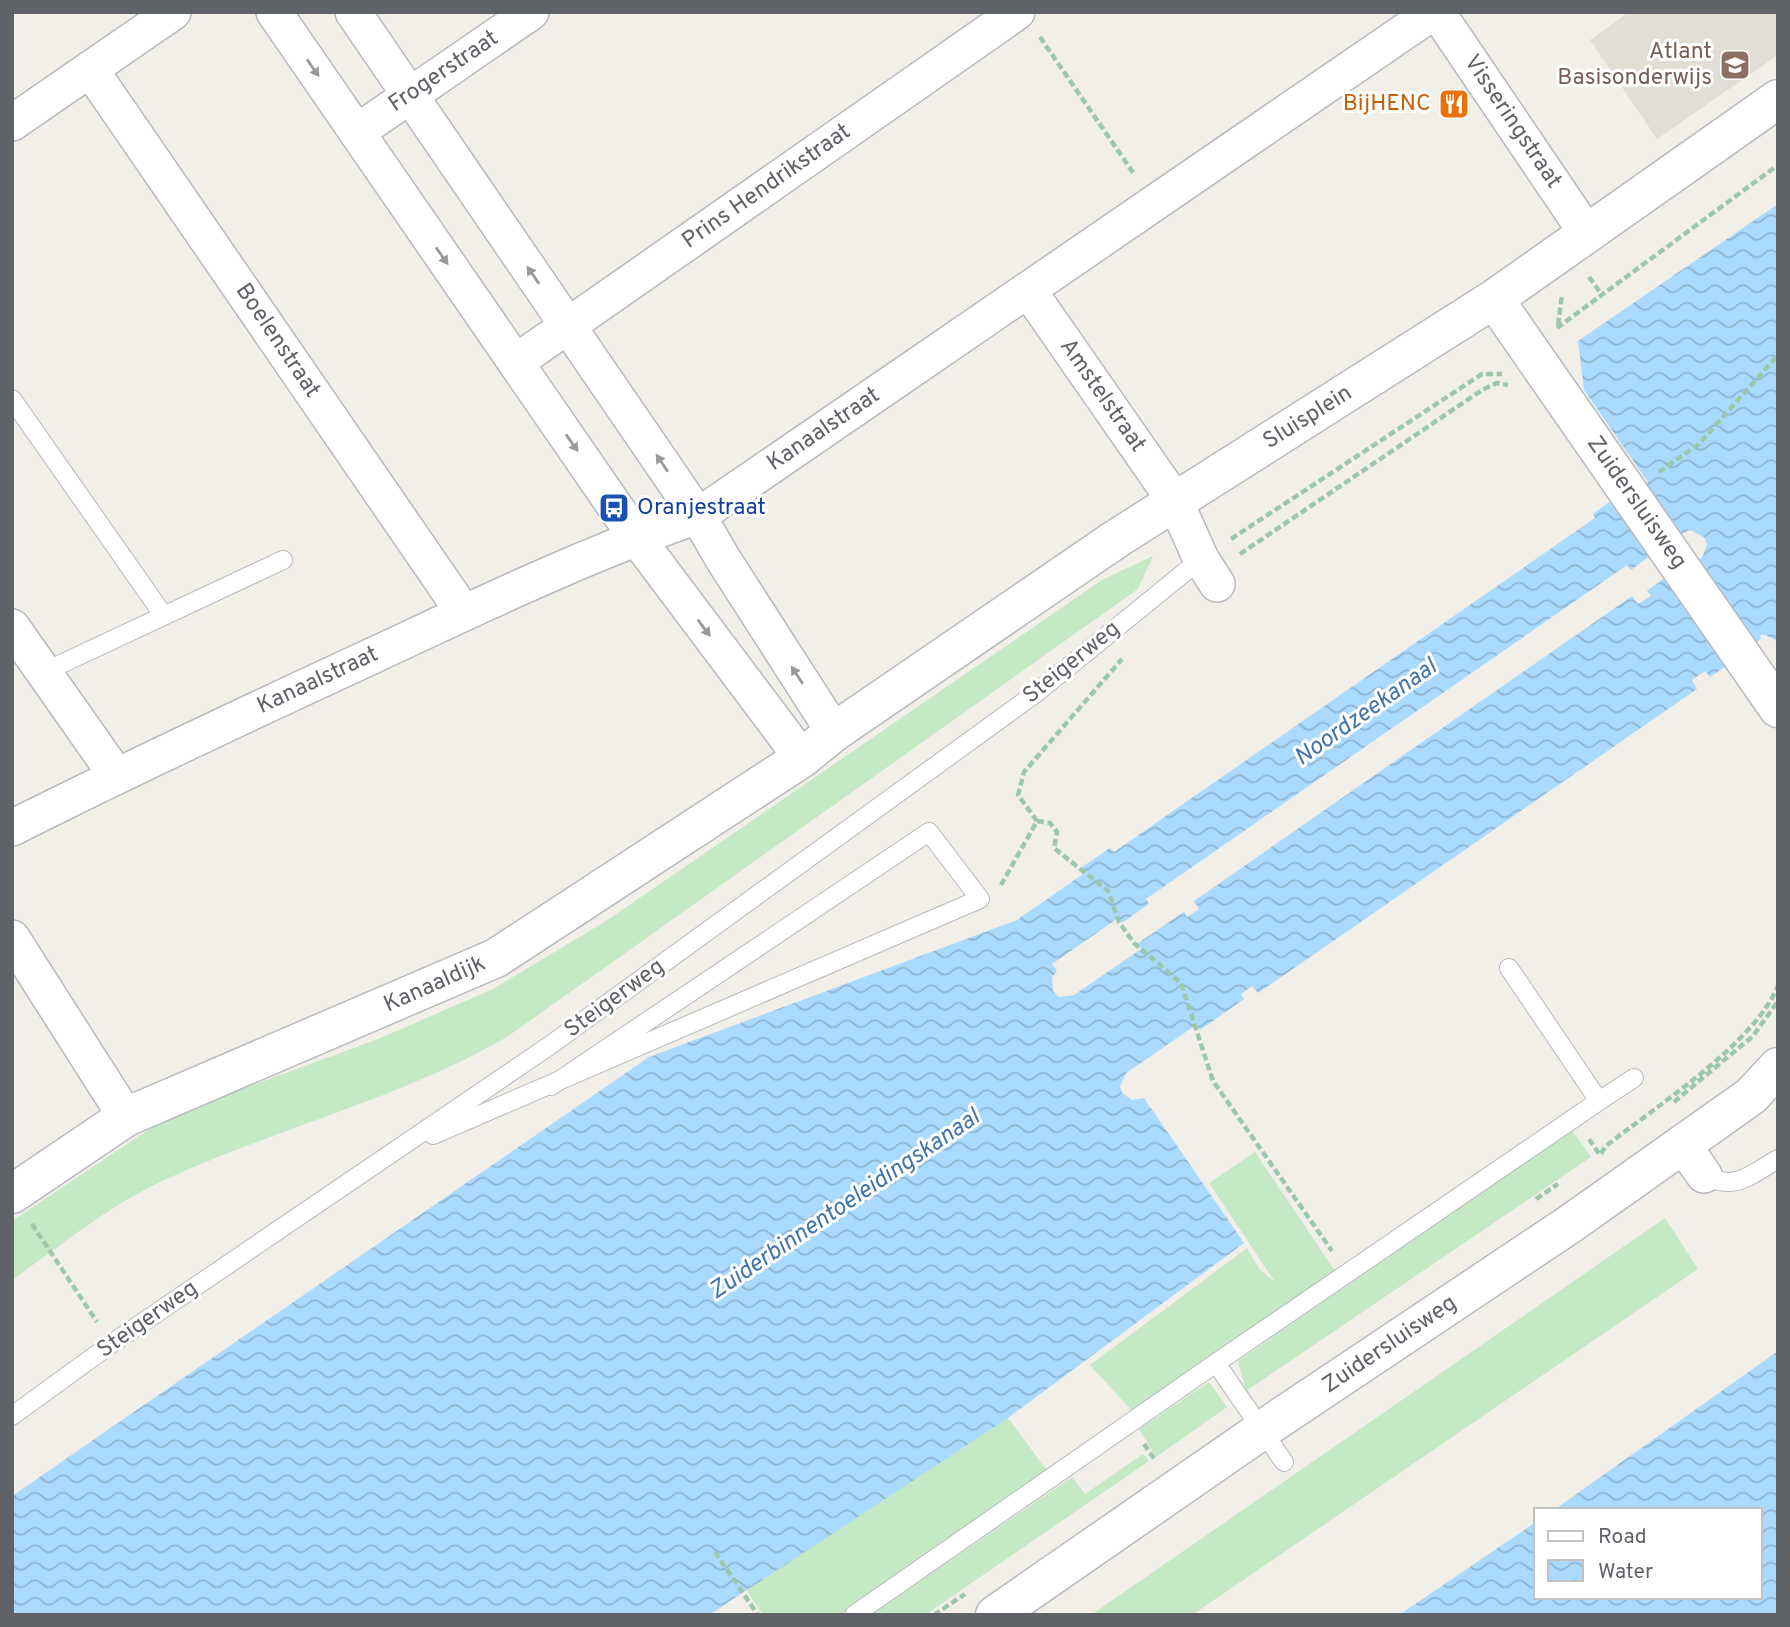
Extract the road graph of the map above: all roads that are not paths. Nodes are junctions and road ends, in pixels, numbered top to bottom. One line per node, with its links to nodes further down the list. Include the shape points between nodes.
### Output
1 (173, 12): 7 (street)
2 (274, 12): 11 (street, one-way to 11)
3 (353, 12): 8 (street)
4 (531, 12): 8 (street, Frogerstraat)
5 (1435, 12): 12 (street, Visseringstraat); 13 (street, Kanaalstraat)
6 (1018, 19): 15 (street, Prins Hendrikstraat)
7 (90, 69): 10 (street); 23 (street, Boelenstraat)
8 (410, 95): 11 (street, Frogerstraat); 15 (street, one-way to 8)
9 (1778, 99): 12 (street, Sluisplein)
10 (12, 123)
11 (356, 132): 16 (street, one-way to 16)
12 (1586, 232): 14 (street, Sluisplein)
13 (1029, 291): 18 (street, Amstelstraat); 19 (street, Kanaalstraat)
14 (1494, 299): 18 (street, Sluisplein); 27 (street, Zuidersluisweg)
15 (569, 326): 16 (street, Prins Hendrikstraat); 19 (street, one-way to 15)
16 (516, 362): 20 (street, one-way to 20)
17 (12, 399): 24 (lane)
18 (1175, 501): 22 (street, Amstelstraat); 28 (street, Sluisplein)
19 (698, 516): 20 (street, Kanaalstraat); 28 (street, one-way to 19)
20 (636, 537): 23 (street, Kanaalstraat); 29 (street, one-way to 29)
21 (283, 560): 24 (lane)
22 (1209, 572): 40 (lane, Steigerweg, via 550,1046)
23 (464, 613): 30 (street, Kanaalstraat)
24 (164, 616): 26 (lane)
25 (12, 628): 26 (street)
26 (44, 673): 30 (street)
27 (1778, 708)
28 (834, 732): 29 (street, Kanaaldijk)
29 (802, 758): 38 (street, Kanaaldijk, via 496,958)
30 (116, 775): 31 (street, Kanaalstraat)
31 (12, 828)
32 (12, 938): 38 (street)
33 (1509, 968): 37 (lane)
34 (1778, 1067): 39 (street, Zuidersluisweg, via 1751,1096)
35 (1634, 1078): 37 (lane)
36 (551, 1086): 36 (lane, via 980,899 929,832); 40 (lane)
37 (1599, 1101): 44 (lane)
38 (126, 1117): 43 (street, Kanaaldijk)
39 (1682, 1144): 42 (street); 46 (street, Zuidersluisweg)
40 (398, 1150): 45 (lane, Steigerweg)
41 (1778, 1159): 42 (lane, via 1738,1181 1720,1184)
42 (1704, 1175)
43 (12, 1194)
44 (1216, 1363): 46 (lane); 48 (lane)
45 (12, 1416)
46 (1262, 1430): 47 (lane); 49 (street, Zuidersluisweg)
47 (1284, 1462)
48 (853, 1615)
49 (995, 1615)

